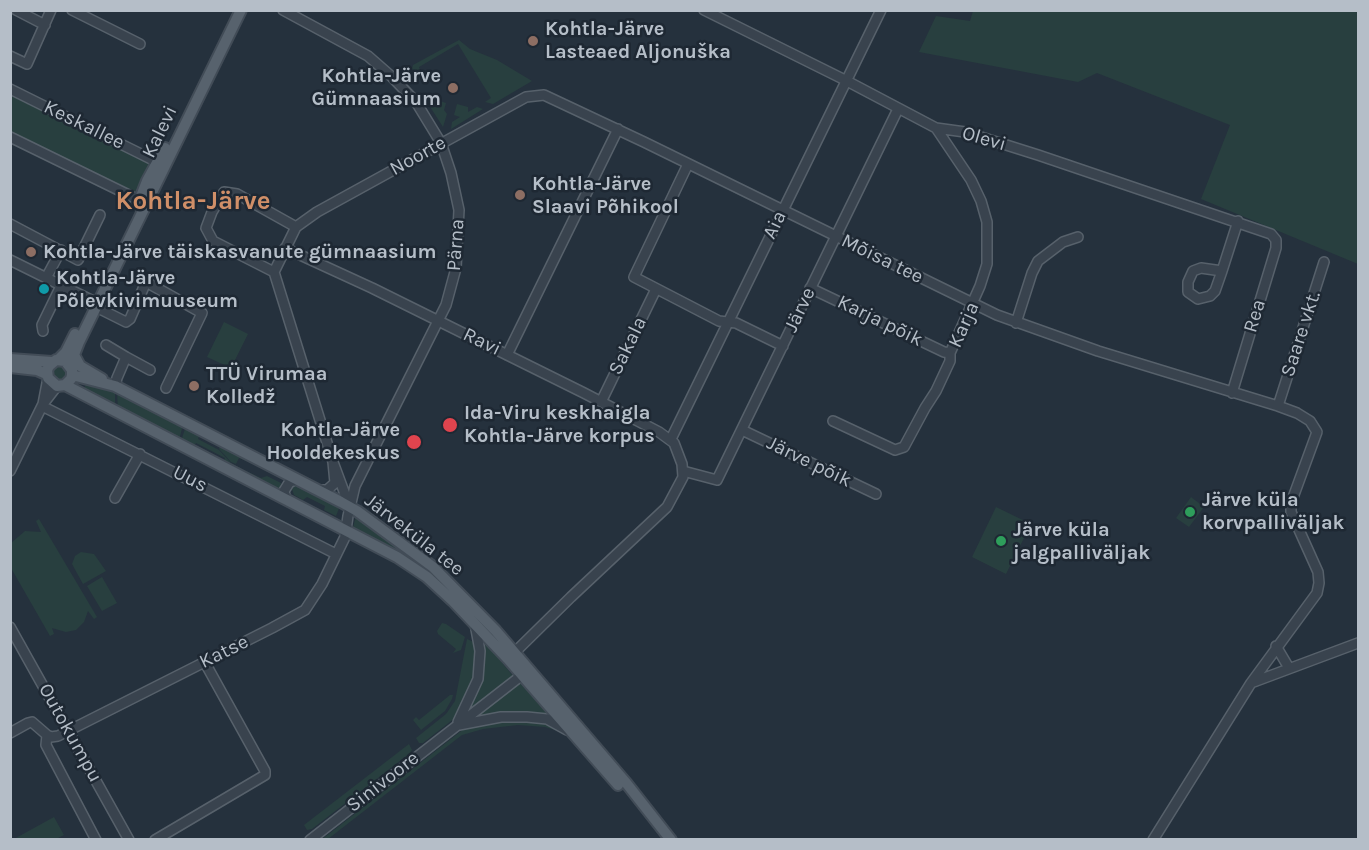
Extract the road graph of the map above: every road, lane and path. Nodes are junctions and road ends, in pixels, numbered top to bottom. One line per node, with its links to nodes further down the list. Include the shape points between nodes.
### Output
1 (16, 10): 9 (street)
2 (51, 10): 9 (street)
3 (72, 10): 10 (street)
4 (232, 10): 20 (main road, Kalevi)
5 (241, 10): 22 (main road, Kalevi)
6 (283, 10): 19 (street, Pärna, via 352,46 379,65 416,102)
7 (704, 10): 12 (street, Olevi)
8 (880, 10): 12 (street, Aia)
9 (45, 25): 11 (street, via 27,64)
10 (140, 44)
11 (10, 56)
12 (845, 80): 15 (street, Olevi); 24 (street, Aia)
13 (10, 89): 20 (street, Keskallee)
14 (544, 95): 17 (street, Mõisa tee); 19 (street, Noorte, via 526,97)
15 (898, 109): 16 (street, Olevi); 29 (street, Järve)
16 (936, 128): 26 (street, Olevi, via 975,135); 43 (street, Karja, via 971,180 987,222 987,264)
17 (618, 129): 21 (street, Mõisa tee); 52 (street)
18 (10, 137): 23 (street)
19 (441, 143): 28 (street, Noorte); 44 (street, Pärna, via 459,210 455,274)
20 (158, 162): 22 (street); 23 (main road, Kalevi)
21 (688, 164): 24 (street, Mõisa tee); 41 (street, via 634,277)
22 (157, 179): 23 (main road, Kalevi)
23 (142, 202): 42 (main road, Kalevi)
24 (782, 211): 29 (street, Mõisa tee); 45 (street, Aia)
25 (100, 215): 33 (street, via 78,260)
26 (1238, 221): 31 (street, Olevi, via 1271,234); 36 (street)
27 (10, 224): 33 (street)
28 (296, 227): 32 (street); 37 (street, via 237,194 224,192 212,212 206,228 213,241)
29 (835, 236): 40 (street, Järve); 43 (street, Mõisa tee)
30 (1078, 237): 46 (street, via 1063,242 1038,261)
31 (1276, 240): 63 (street, Rea)
32 (285, 248): 37 (street); 44 (street, Ravi)
33 (61, 250): 38 (street)
34 (10, 260): 38 (street)
35 (1324, 262): 66 (street, Saare vkt.)
36 (1222, 271)
37 (274, 272): 71 (street)
38 (46, 278): 39 (street)
39 (61, 286): 42 (street); 47 (street, via 42,325)
40 (810, 288): 49 (street, Järve); 50 (street, Karja põik)
41 (656, 289): 45 (street); 64 (street, Sakala)
42 (93, 304): 51 (main road, Kalevi); 55 (main road, Kalevi, via 66,352); 62 (street, via 126,322 146,282 202,313)
43 (973, 304): 46 (street, Mõisa tee); 50 (street, Karja)
44 (438, 321): 52 (street, Ravi); 79 (street, Pärna, via 355,486)
45 (728, 322): 49 (street); 69 (street, Aia)
46 (1016, 323): 63 (street, Mõisa tee)
47 (43, 331)
48 (106, 345): 53 (street)
49 (783, 346): 68 (street, Järve)
50 (950, 353): 67 (street, Karja, via 936,392 901,449 885,446)
51 (74, 355): 58 (main road, Kalevi); 61 (main road, via 80,366)
52 (507, 355): 64 (street, Ravi)
53 (126, 357): 57 (street); 61 (street)
54 (10, 359): 55 (main road)
55 (55, 361): 58 (main road, via 65,361); 59 (main road)
56 (10, 367): 59 (main road, via 37,370)
57 (150, 370)
58 (72, 372): 60 (main road); 61 (main road, Järveküla tee)
59 (47, 376): 60 (main road); 65 (street)
60 (61, 385): 65 (street); 78 (main road, Järveküla tee)
61 (116, 386): 74 (main road, Järveküla tee)
62 (166, 388)
63 (1232, 393): 66 (street, Mõisa tee)
64 (601, 402): 69 (street, Ravi)
65 (43, 405): 70 (street, Uus); 72 (street)
66 (1278, 406): 85 (street, Mõisa tee, via 1306,418 1317,432 1291,512 1318,572 1319,583 1317,593)
67 (833, 421)
68 (742, 430): 73 (street, Järve, via 717,480); 76 (street, Järve põik)
69 (672, 441): 73 (street)
70 (140, 454): 77 (street); 81 (street, Uus)
71 (333, 462): 75 (street, via 332,488); 79 (street)
72 (10, 471)
73 (683, 471): 86 (street, via 663,512)
74 (294, 480): 75 (main road, Järveküla tee); 78 (street, via 284,491)
75 (310, 488): 79 (main road, Järveküla tee)
76 (876, 494)
77 (115, 498)
78 (286, 500): 80 (main road, Järveküla tee)
79 (350, 508): 80 (street, Pärna); 86 (main road, Järveküla tee, via 433,567)
80 (346, 534): 81 (street, Katse); 82 (main road, Järveküla tee, via 397,557 426,577)
81 (336, 554): 87 (street, Katse, via 305,610)
82 (475, 624): 86 (main road, Järveküla tee); 91 (street, Sinivoore, via 480,651 478,679)
83 (10, 627): 92 (street, Outokumpu)
84 (1359, 643): 88 (street)
85 (1276, 646): 88 (street); 90 (street)
86 (512, 656): 89 (main road, Järveküla tee)
87 (204, 661): 92 (street, Katse); 98 (street, via 265,775)
88 (1289, 668): 90 (street)
89 (525, 672): 91 (street, Sinivoore); 94 (main road, Järveküla tee, via 531,686); 100 (main road, Järveküla tee, via 546,689)
90 (1251, 683): 101 (street)
91 (457, 726): 94 (street, Sinivoore, via 501,717 537,718 555,722); 99 (street, Sinivoore)
92 (68, 730): 95 (street, Katse, via 55,737); 97 (street, Outokumpu)
93 (10, 733): 95 (street, via 33,722)
94 (573, 734): 100 (main road, Järveküla tee)
95 (47, 735): 96 (street, via 46,745)
96 (96, 840)
97 (129, 840)
98 (155, 840)
99 (310, 840)
100 (670, 840)
101 (1153, 840)

